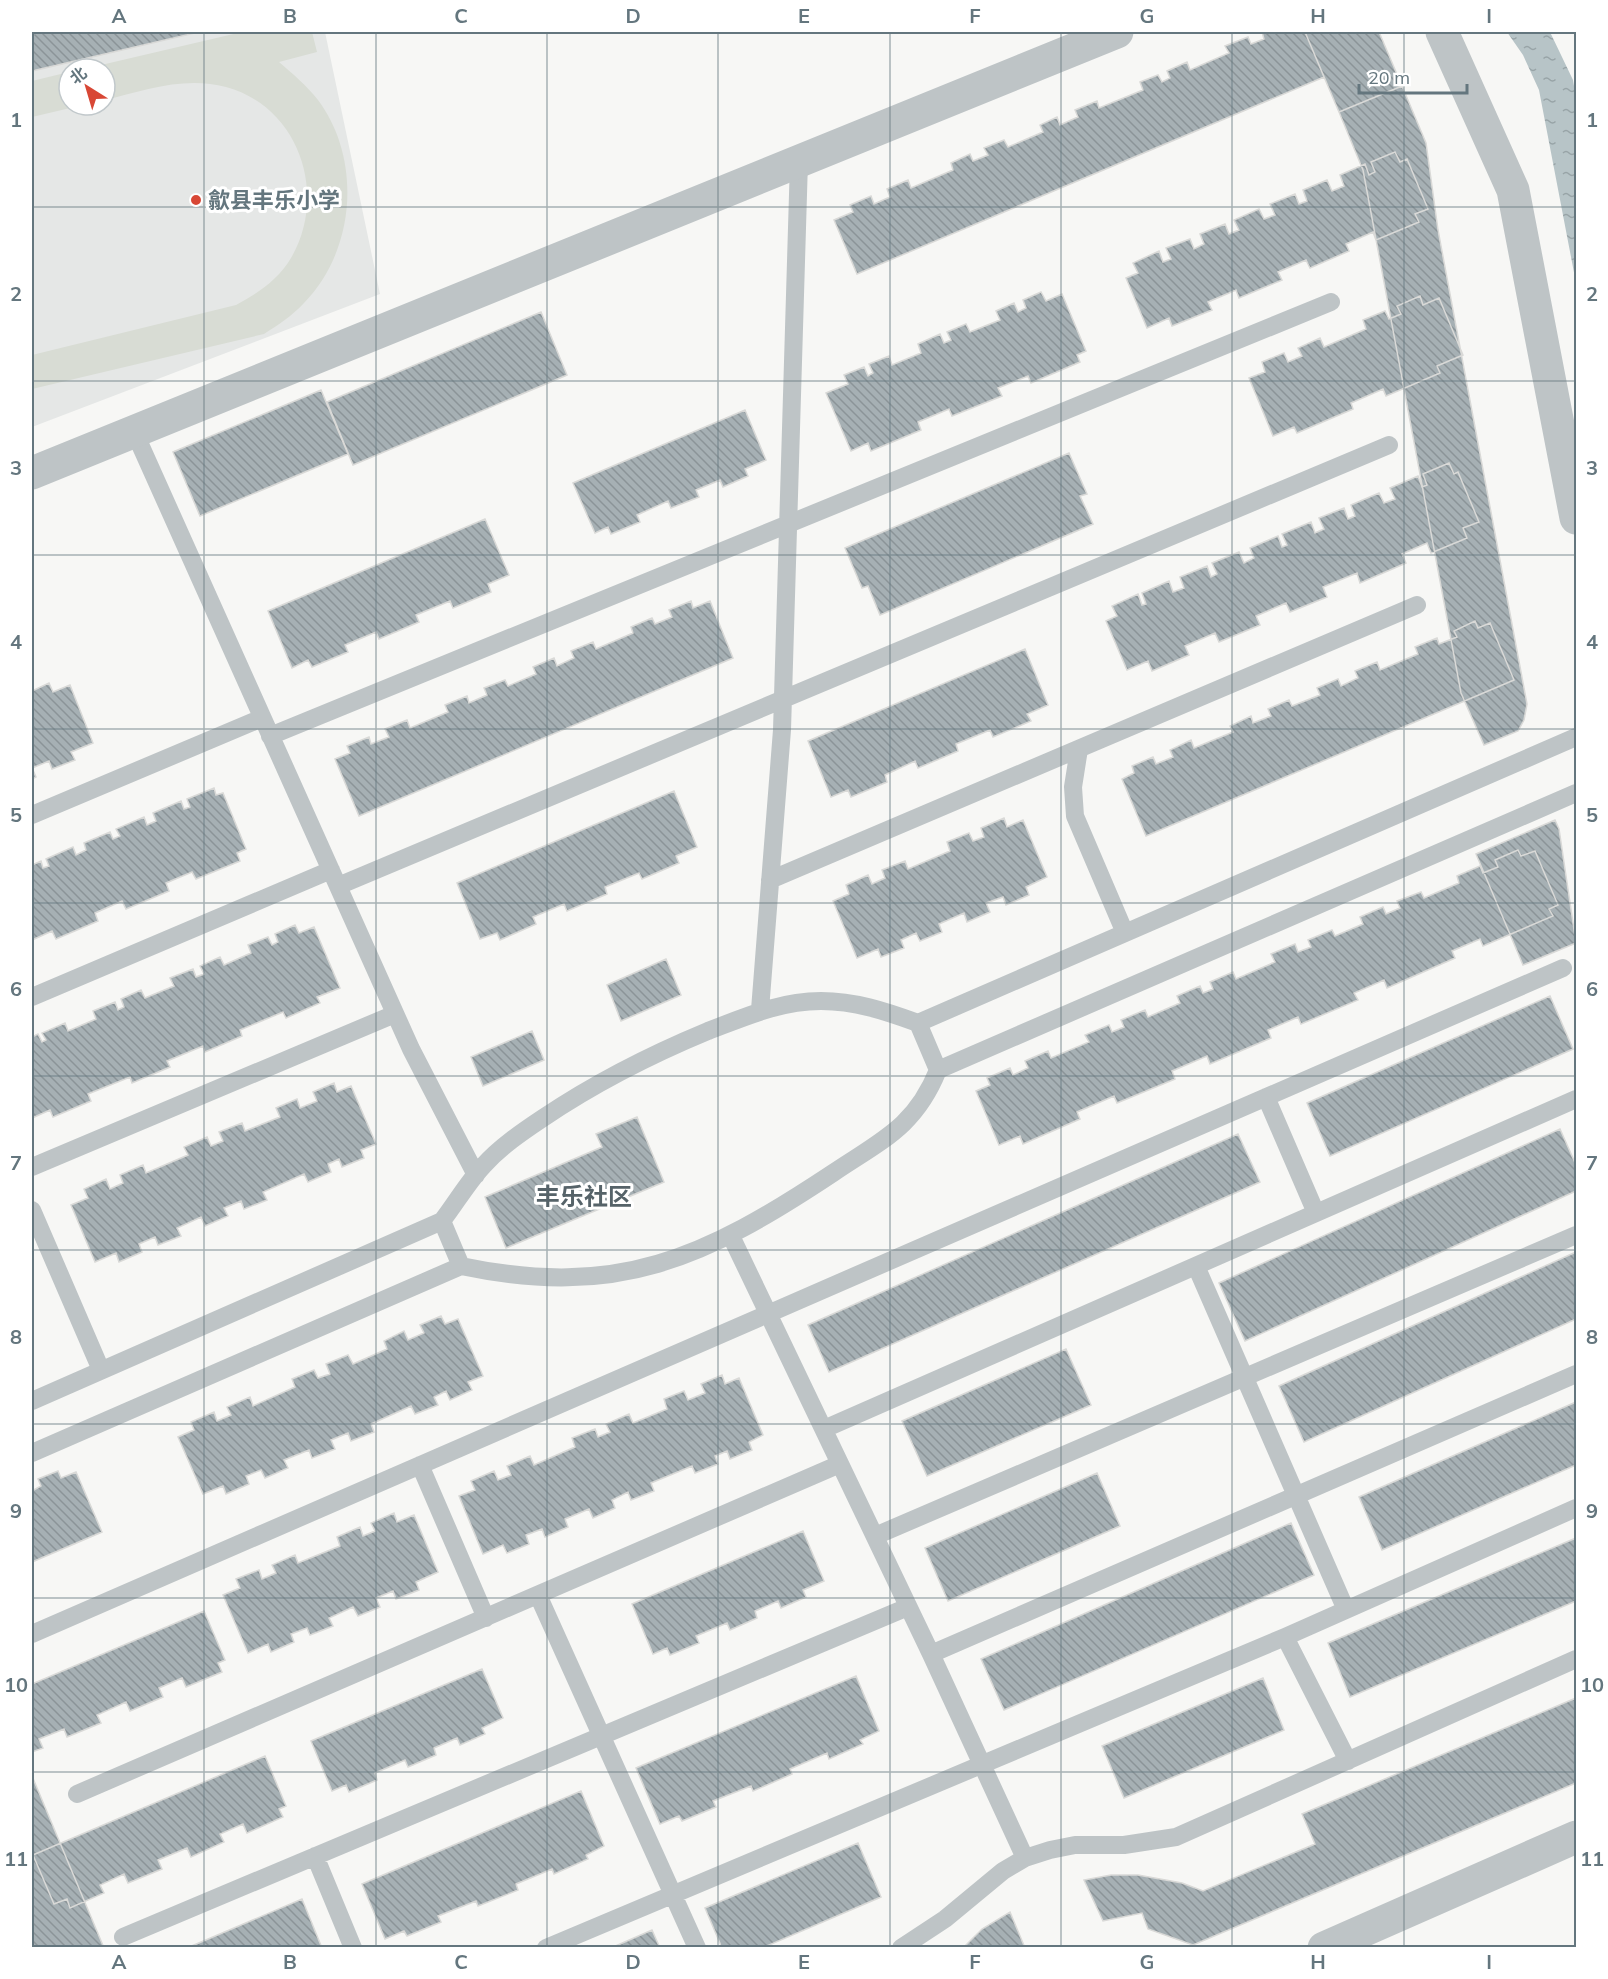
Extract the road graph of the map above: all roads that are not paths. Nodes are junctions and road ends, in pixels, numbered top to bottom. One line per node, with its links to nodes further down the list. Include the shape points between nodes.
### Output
1 (1117, 32): 3 (street)
2 (1442, 32): 8 (street, via 1513,190)
3 (799, 161): 5 (street); 9 (lane)
4 (1331, 302): 9 (lane)
5 (134, 431): 7 (street); 12 (lane)
6 (1389, 445): 11 (lane)
7 (32, 473)
8 (1576, 518)
9 (788, 524): 11 (lane); 13 (lane)
10 (1417, 605): 15 (lane)
11 (783, 700): 18 (lane); 19 (lane)
12 (262, 718): 13 (lane); 17 (lane)
13 (270, 736): 18 (lane)
14 (1576, 737): 20 (lane)
15 (1079, 749): 19 (lane); 20 (lane, via 1073,787 1075,816)
16 (1576, 794): 26 (lane)
17 (32, 815)
18 (334, 878): 22 (lane); 24 (lane)
19 (770, 880): 23 (lane)
20 (1125, 933): 25 (lane)
21 (1563, 968): 27 (lane)
22 (32, 997)
23 (760, 1010): 25 (lane, via 819,1001 849,1002); 30 (lane, via 667,1048 606,1079 526,1129)
24 (395, 1014): 29 (lane); 30 (lane)
25 (918, 1023): 26 (lane)
26 (938, 1070): 35 (lane, via 920,1106 906,1123)
27 (1266, 1097): 32 (lane); 38 (lane)
28 (1576, 1100): 32 (lane)
29 (32, 1167)
30 (476, 1174): 33 (lane)
31 (32, 1210): 39 (lane)
32 (1316, 1214): 37 (lane)
33 (442, 1221): 36 (lane); 39 (lane)
34 (1576, 1235): 41 (lane)
35 (731, 1236): 36 (lane, via 652,1267 609,1275 531,1278); 38 (lane)
36 (461, 1266): 44 (lane)
37 (1196, 1266): 41 (lane); 43 (lane)
38 (768, 1313): 43 (lane); 46 (lane)
39 (101, 1370): 42 (lane)
40 (1576, 1374): 47 (lane)
41 (1244, 1378): 47 (lane); 49 (lane)
42 (32, 1401)
43 (824, 1430): 45 (lane)
44 (32, 1453)
45 (840, 1464): 49 (lane); 50 (lane)
46 (420, 1465): 53 (lane); 54 (lane)
47 (1296, 1496): 52 (lane); 56 (lane)
48 (1576, 1508): 52 (lane)
49 (875, 1536): 51 (lane)
50 (538, 1595): 53 (lane); 58 (lane)
51 (908, 1607): 56 (lane); 58 (lane)
52 (1346, 1610): 55 (lane)
53 (486, 1618): 61 (lane)
54 (32, 1634)
55 (1285, 1637): 59 (lane); 60 (lane)
56 (931, 1654): 60 (lane)
57 (1576, 1659): 59 (lane)
58 (602, 1736): 63 (lane); 65 (lane)
59 (1348, 1761): 64 (lane, via 1176,1837 1124,1845 1075,1845)
60 (982, 1764): 64 (lane); 65 (lane)
61 (77, 1794)
62 (1576, 1838): 71 (street)
63 (315, 1856): 66 (lane); 67 (lane)
64 (1025, 1858): 70 (lane)
65 (673, 1894): 68 (lane); 69 (lane)
66 (123, 1937)
67 (353, 1947)
68 (546, 1947)
69 (697, 1947)
70 (901, 1947)
71 (1324, 1947)

